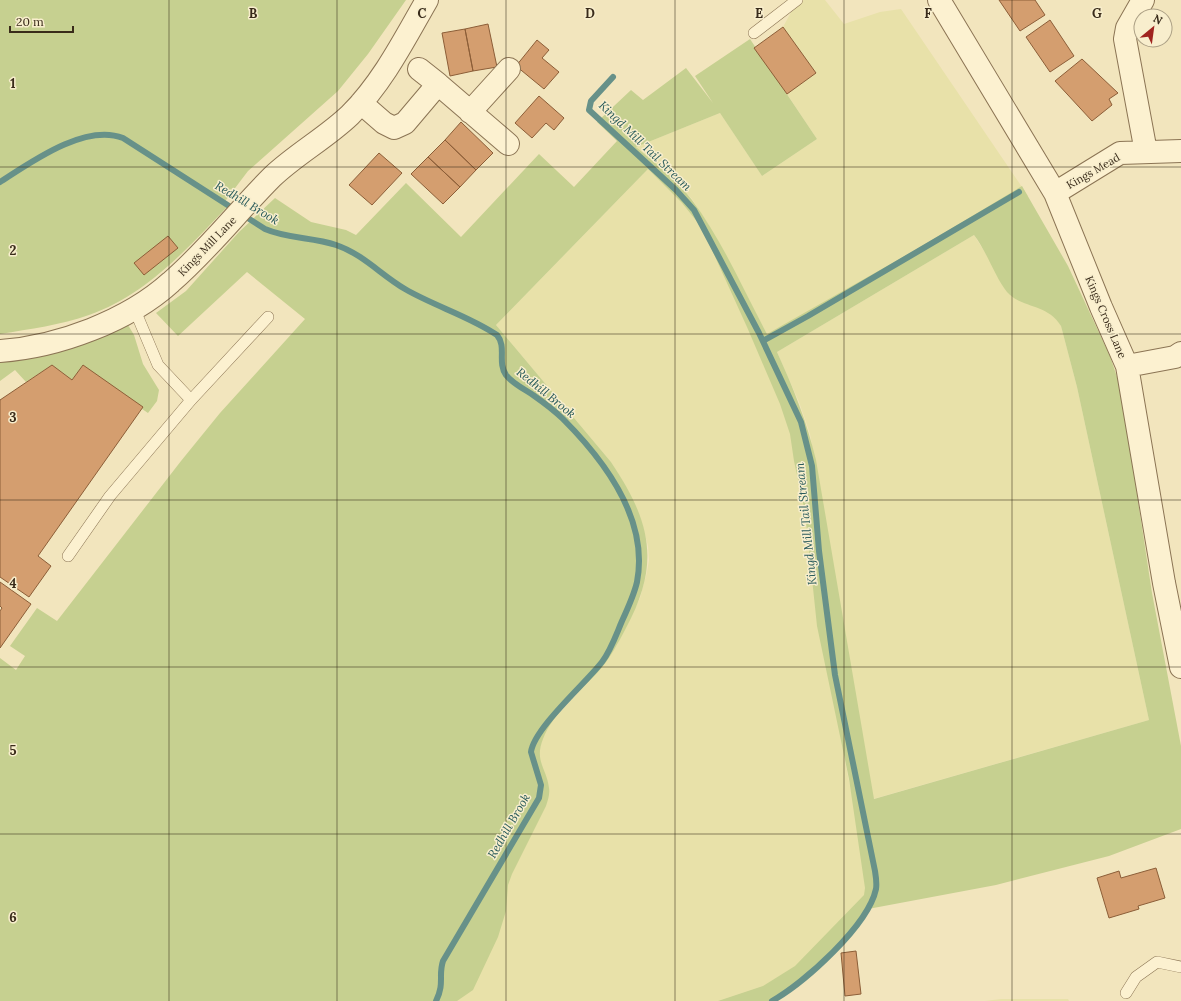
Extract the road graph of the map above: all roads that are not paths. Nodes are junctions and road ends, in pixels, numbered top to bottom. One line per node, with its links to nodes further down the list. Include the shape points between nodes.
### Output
1 (428, 0): 9 (street, Kings Mill Lane, via 387,70)
2 (797, 0): 5 (lane)
3 (939, 0): 14 (street, Kings Cross Lane)
4 (1143, 0): 13 (street, via 1127,28 1124,39)
5 (754, 33)
6 (420, 69): 8 (street)
7 (509, 69): 10 (street)
8 (438, 84): 9 (street, via 405,123 394,128 384,123); 10 (street)
9 (361, 103): 15 (street, Kings Mill Lane, via 327,134 278,171 200,255 170,283)
10 (470, 112): 11 (street)
11 (508, 144)
12 (1181, 151): 13 (street, Kings Mead)
13 (1146, 152): 14 (street, Kings Mead, via 1120,153)
14 (1055, 193): 19 (street, Kings Cross Lane)
15 (134, 308): 17 (street, Kings Mill Lane, via 55,342); 20 (lane, via 158,365)
16 (268, 317): 20 (lane)
17 (0, 350)
18 (1181, 353): 19 (street, via 1175,357)
19 (1127, 366): 22 (street, Kings Cross Lane)
20 (191, 400): 21 (lane, via 110,496)
21 (68, 556)
22 (1181, 667)
23 (1181, 967): 24 (lane, via 1157,962 1136,977)
24 (1126, 994)

